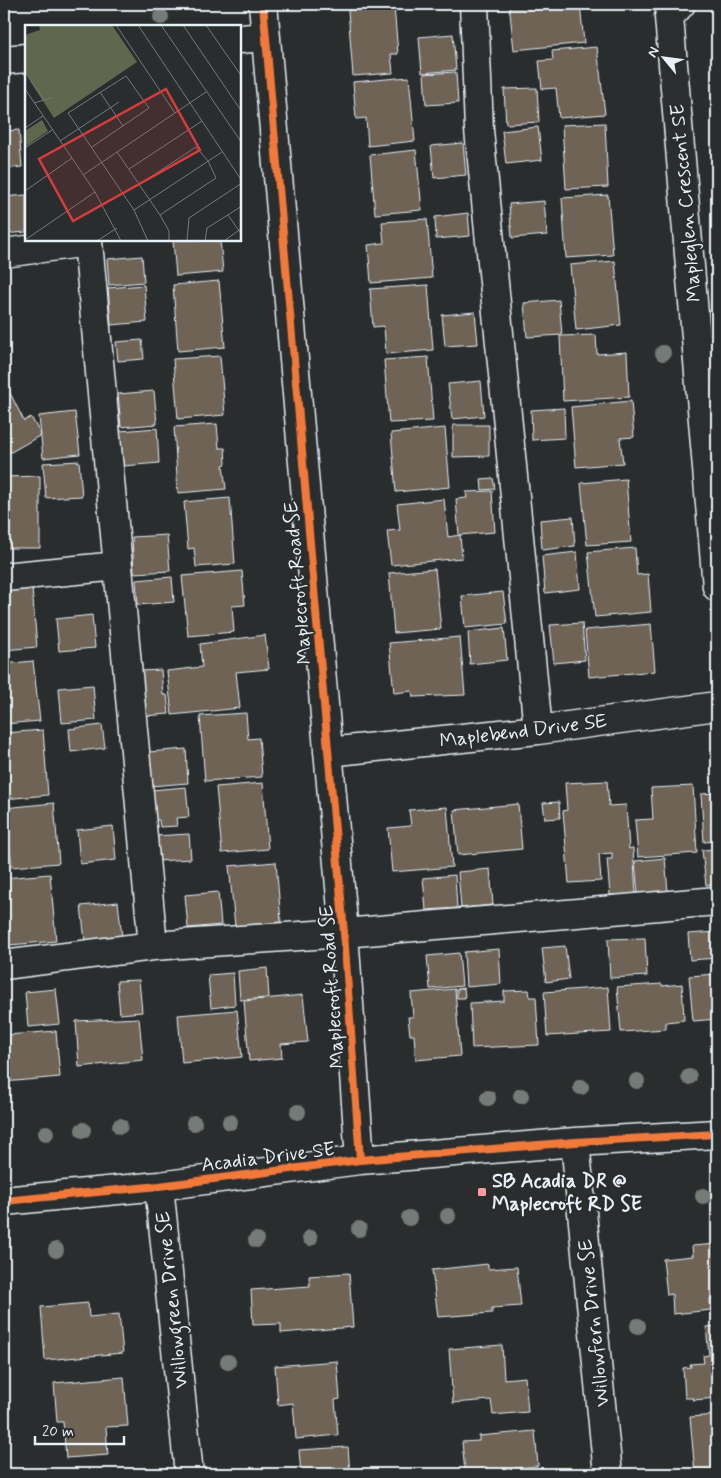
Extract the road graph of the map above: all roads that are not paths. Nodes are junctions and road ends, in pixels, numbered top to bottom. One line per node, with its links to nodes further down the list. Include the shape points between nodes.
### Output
1 (263, 4): 4 (street, Maplecroft Road SE)
2 (474, 4): 12 (street, via 479,130)
3 (681, 4): 10 (street, Mapleglen Crescent SE, via 669,17)
4 (253, 38): 13 (street, Maplecroft Road SE)
5 (25, 58): 6 (street)
6 (4, 60)
7 (4, 253): 8 (street, via 88,242)
8 (118, 566): 9 (street); 16 (street)
9 (4, 578)
10 (717, 586)
11 (717, 706): 12 (street, Maplebend Drive SE)
12 (538, 730): 13 (street, Maplebend Drive SE)
13 (328, 752): 15 (street, Maplecroft Road SE)
14 (717, 901): 15 (street)
15 (344, 933): 16 (street); 20 (street, Maplecroft Road SE)
16 (153, 946): 17 (street)
17 (4, 965)
18 (717, 1134): 19 (street, Acadia Drive SE)
19 (576, 1142): 20 (street, Acadia Drive SE); 24 (street, Willowfern Drive SE)
20 (360, 1160): 21 (street, Acadia Drive SE)
21 (159, 1186): 22 (street, Acadia Drive SE); 23 (street, Willowgreen Drive SE)
22 (4, 1201)
23 (189, 1474)
24 (608, 1474)

